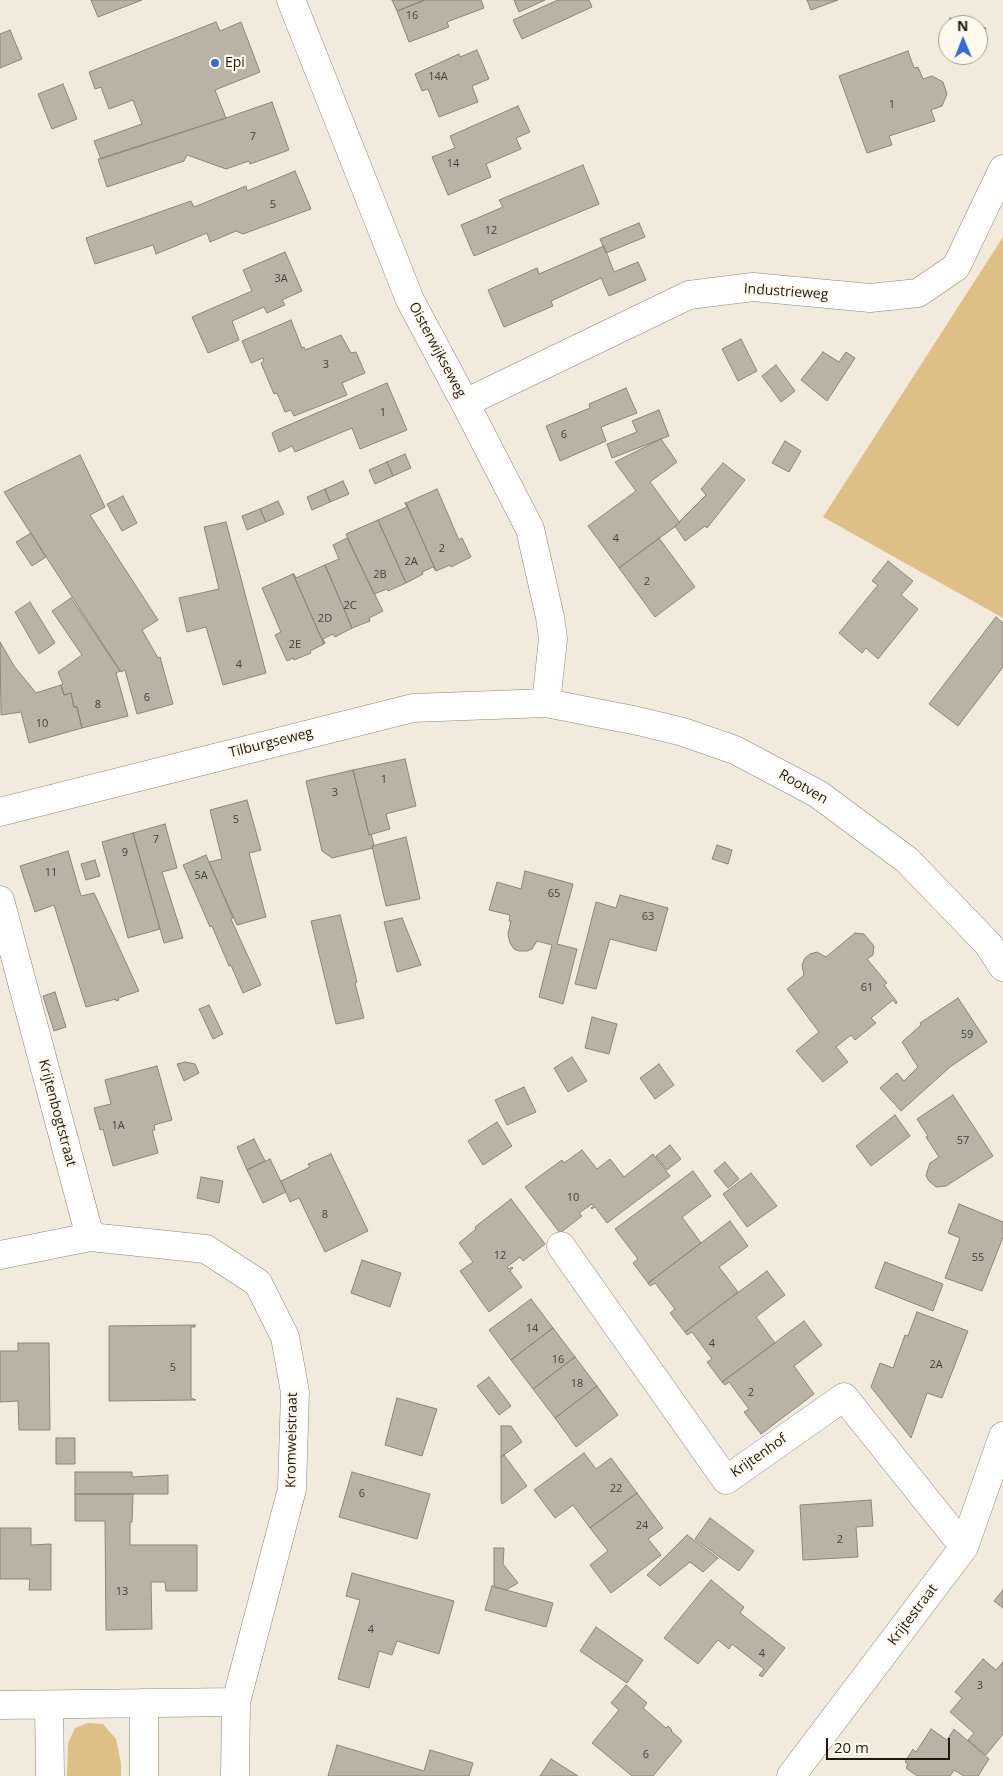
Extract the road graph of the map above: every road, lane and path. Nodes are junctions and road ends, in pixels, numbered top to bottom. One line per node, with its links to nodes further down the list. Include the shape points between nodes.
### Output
1 (292, 0): 3 (street, Oisterwijkseweg, via 410,300)
2 (1003, 169): 3 (street, Industrieweg, via 956,266 918,293 870,298 753,287 689,295)
3 (465, 403): 4 (street, Oisterwijkseweg, via 530,529 553,639)
4 (546, 703): 5 (street, Tilburgseweg, via 413,708); 7 (street, Rootven, via 683,732 735,750 818,794 907,860 988,944)
5 (0, 812)
6 (0, 900): 8 (street, Krijtenbogtstraat)
7 (1003, 967)
8 (90, 1237): 10 (street); 13 (street, Kromweistraat, via 206,1249 258,1283 285,1337 295,1392 292,1489)
9 (561, 1246): 12 (street, Krijtenhof, via 726,1480 844,1397)
10 (0, 1255)
11 (1003, 1436): 12 (street, Krijtestraat)
12 (964, 1547): 20 (street, Krijtestraat)
13 (236, 1702): 14 (street); 19 (street, Kromweistraat)
14 (144, 1703): 16 (street); 18 (street)
15 (0, 1705): 16 (street)
16 (49, 1705): 17 (street)
17 (50, 1776)
18 (144, 1776)
19 (235, 1776)
20 (791, 1776)

